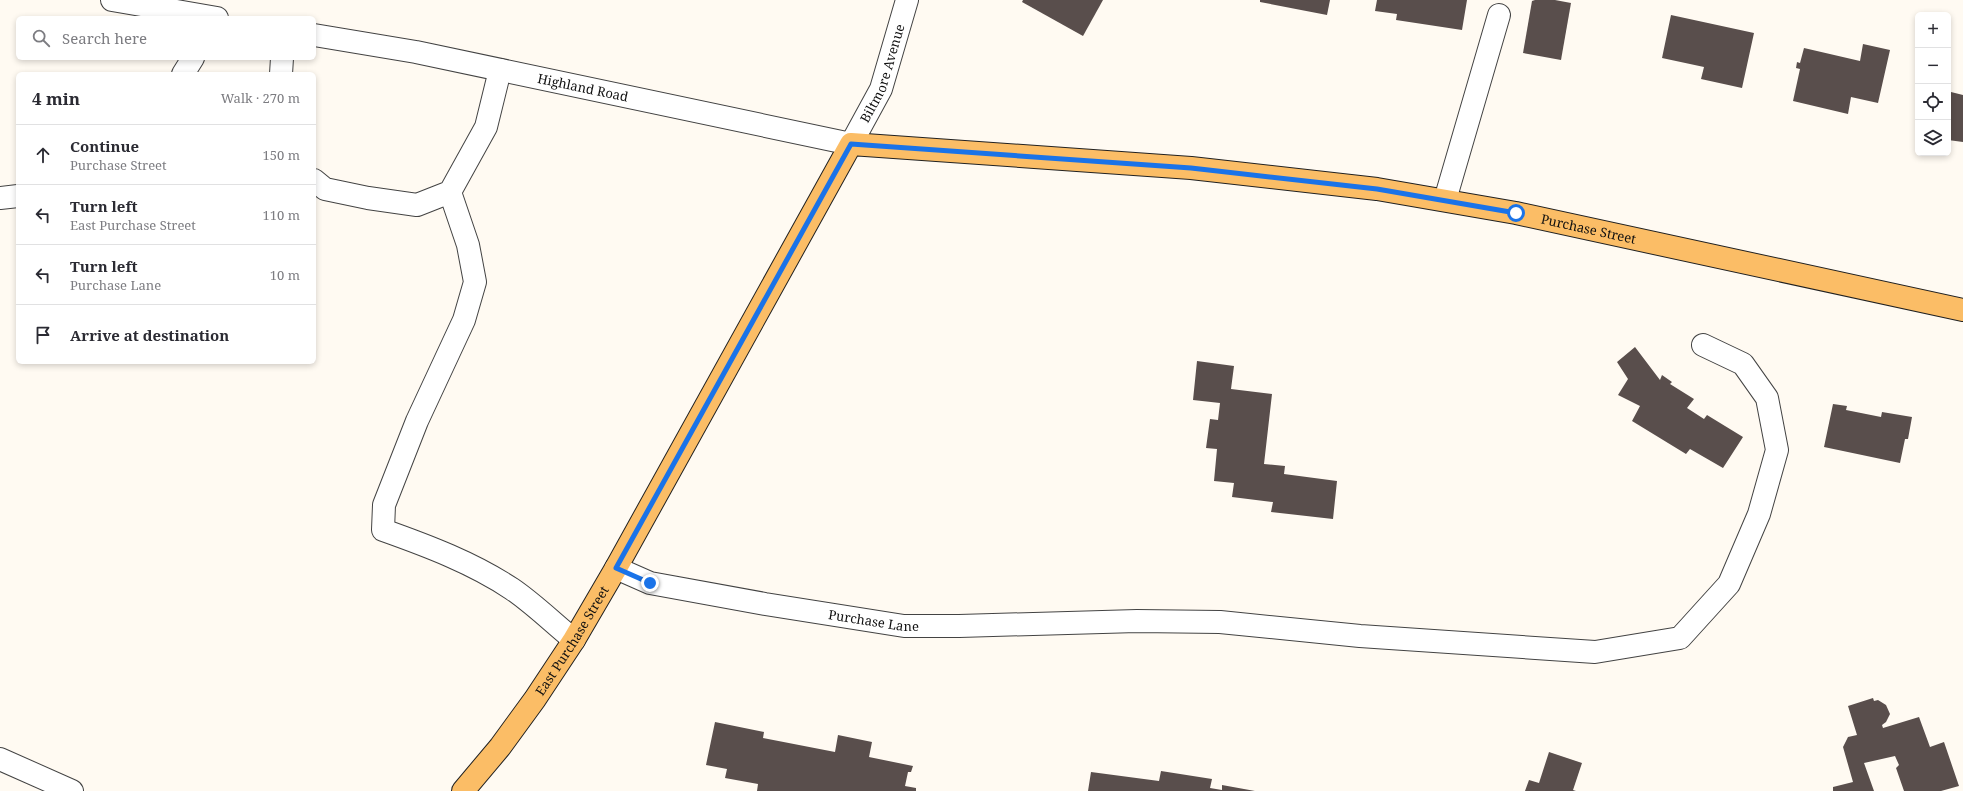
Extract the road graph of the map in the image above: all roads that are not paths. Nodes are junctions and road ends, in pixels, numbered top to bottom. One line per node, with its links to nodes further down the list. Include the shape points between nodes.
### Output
1 (112, 0): 4 (street)
2 (907, 0): 11 (street, Biltmore Avenue, via 881,89)
3 (1499, 15): 16 (street)
4 (205, 16)
5 (316, 35): 8 (street, Highland Road, via 416,52)
6 (192, 60): 9 (street)
7 (282, 60): 10 (street)
8 (500, 70): 11 (street, Highland Road); 13 (street, via 486,127)
9 (184, 72)
10 (281, 72)
11 (851, 144): 16 (main road, Purchase Street, via 1191,168 1377,189); 19 (main road, East Purchase Street)
12 (316, 182): 13 (street, via 325,189 417,205)
13 (450, 192): 20 (street, via 468,245 475,282 464,320 417,421 384,505 383,530 426,545 512,589)
14 (16, 196): 15 (street)
15 (0, 198)
16 (1445, 200): 17 (main road, Purchase Street, via 1656,242)
17 (1963, 310)
18 (1703, 344): 19 (street, Purchase Lane, via 1744,364 1767,398 1777,450 1759,514 1729,584 1680,638 1595,652 1360,636 1220,622 1137,621 904,626 650,583)
19 (616, 568): 20 (main road, East Purchase Street)
20 (574, 640): 23 (main road, East Purchase Street, via 535,699)
21 (0, 760): 22 (street)
22 (72, 791)
23 (464, 791)

